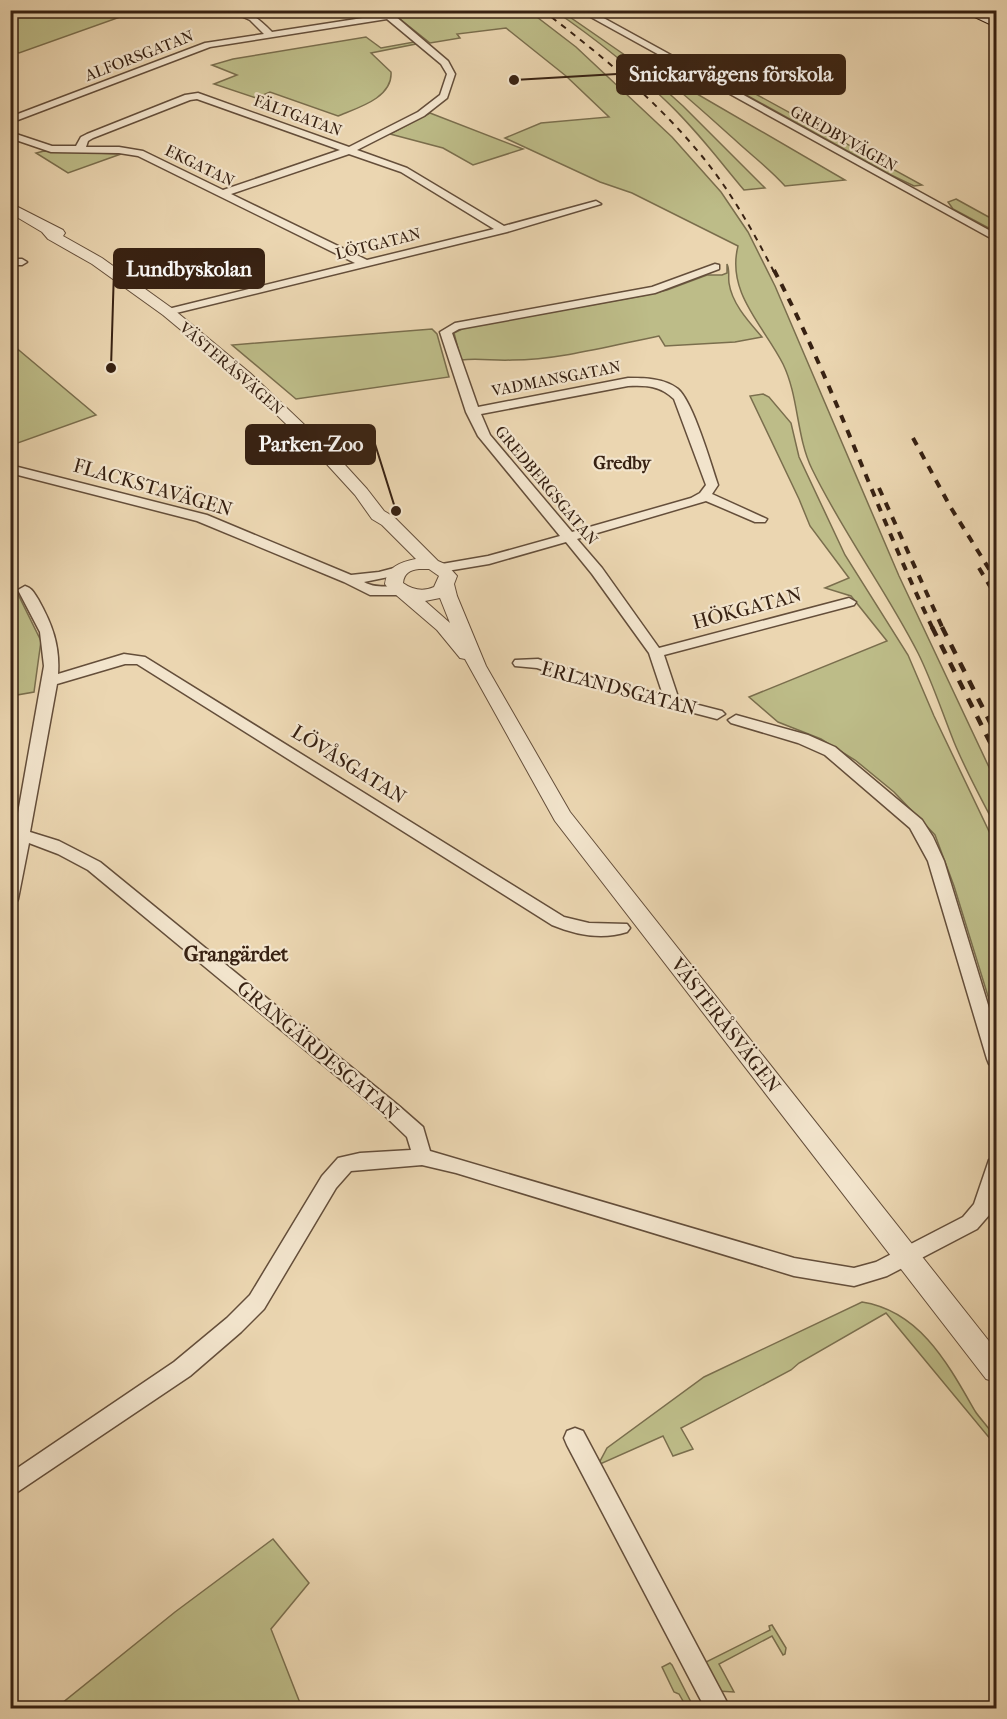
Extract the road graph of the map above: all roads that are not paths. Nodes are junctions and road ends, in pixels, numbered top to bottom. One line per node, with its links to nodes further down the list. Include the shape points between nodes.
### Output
1 (232, 10): 6 (street, via 253,18)
2 (582, 10): 15 (street, GREDBYVÄGEN)
3 (966, 10): 5 (main road)
4 (386, 13): 6 (street, ALFORSGATAN); 10 (street, via 441,58 449,69 450,81 444,96 428,110)
5 (996, 23)
6 (270, 35): 7 (street, ALFORSGATAN, via 196,49)
7 (10, 120)
8 (10, 135): 9 (street, EKGATAN, via 42,147)
9 (80, 150): 10 (street, FÄLTGATAN, via 84,139 90,136 193,95); 11 (street, EKGATAN, via 140,153)
10 (350, 150): 11 (street); 14 (street, FÄLTGATAN, via 404,170)
11 (223, 193): 16 (street, EKGATAN)
12 (596, 204): 14 (street, LÖTGATAN)
13 (10, 207): 18 (street, VÄSTERÅSVÄGEN, via 97,261)
14 (503, 230): 16 (street, LÖTGATAN)
15 (996, 238)
16 (364, 264): 18 (street, LÖTGATAN)
17 (715, 267): 19 (street, GREDBERGSGATAN, via 655,290 449,329 446,336)
18 (168, 312): 23 (street, VÄSTERÅSVÄGEN, via 245,376 329,457)
19 (472, 412): 22 (street, VADMANSGATAN, via 628,382 653,382 674,390 680,398 711,484); 25 (street, GREDBERGSGATAN, via 484,436)
20 (17, 470): 21 (street); 28 (street, FLACKSTAVÄGEN, via 202,518)
21 (10, 483)
22 (705, 496): 24 (street); 25 (street)
23 (378, 515): 26 (street, VÄSTERÅSVÄGEN, via 378,525 399,552); 27 (street, VÄSTERÅSVÄGEN)
24 (760, 519)
25 (567, 536): 27 (street); 32 (street, GREDBERGSGATAN)
26 (399, 570): 27 (street, via 414,564); 28 (street, FLACKSTAVÄGEN); 30 (street, VÄSTERÅSVÄGEN, via 393,581)
27 (441, 574): 30 (street, via 441,590 429,595); 34 (street, VÄSTERÅSVÄGEN)
28 (350, 579): 30 (street, FLACKSTAVÄGEN, via 370,591)
29 (25, 590): 35 (street, via 52,639)
30 (403, 592): 34 (street, VÄSTERÅSVÄGEN, via 443,626)
31 (849, 602): 32 (street, HÖKGATAN)
32 (656, 652): 36 (street, GREDBERGSGATAN)
33 (520, 663): 36 (street, ERLANDSGATAN, via 538,664)
34 (477, 666): 45 (street, VÄSTERÅSVÄGEN, via 562,816)
35 (50, 681): 39 (street); 41 (street, LÖVÅSGATAN, via 124,659 140,660 558,921 577,929)
36 (673, 703): 37 (street, ERLANDSGATAN)
37 (717, 714)
38 (736, 720): 42 (street, via 803,738 830,751 916,824 936,861)
39 (17, 835): 40 (street); 43 (street, GRANGÄRDESGATAN, via 94,866 392,1111 416,1133)
40 (10, 899)
41 (621, 928)
42 (996, 1059)
43 (422, 1157): 45 (street, via 794,1267 854,1277); 48 (street, via 345,1164 329,1182 257,1302 234,1325 182,1369)
44 (996, 1166): 45 (street, via 983,1208 970,1223)
45 (908, 1256): 46 (street, VÄSTERÅSVÄGEN)
46 (996, 1370)
47 (575, 1438): 49 (street)
48 (10, 1486)
49 (718, 1708)

